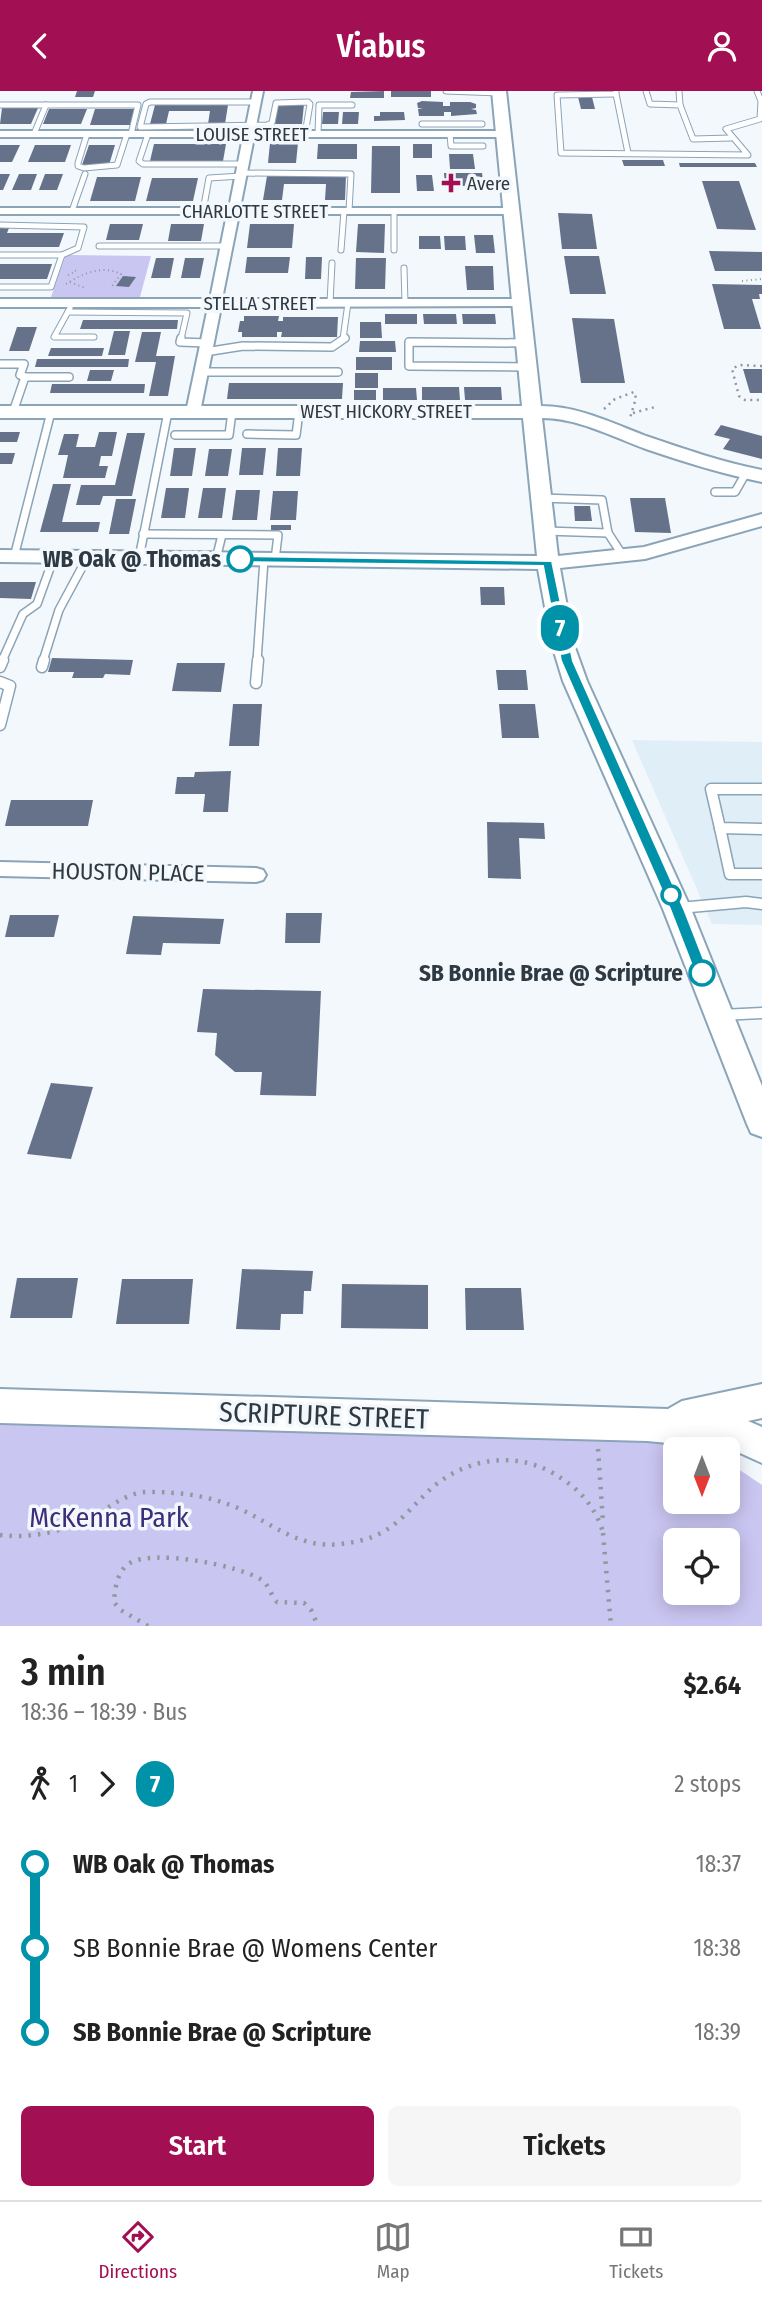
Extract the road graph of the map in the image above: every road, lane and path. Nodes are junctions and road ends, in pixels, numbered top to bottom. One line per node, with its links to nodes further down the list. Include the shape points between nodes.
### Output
1 (446, 91): 5 (lane)
2 (646, 91): 11 (lane, via 650,104)
3 (679, 91): 11 (lane)
4 (757, 91): 24 (lane, via 760,119 726,129)
5 (499, 92): 23 (main road)
6 (616, 92): 26 (lane); 26 (lane, via 557,95 561,153)
7 (257, 97): 14 (street); 14 (lane, via 150,102 140,127)
8 (0, 105): 9 (lane)
9 (46, 105): 17 (lane); 19 (lane, via 138,105)
10 (352, 105): 22 (lane, via 319,105)
11 (680, 105): 24 (lane, via 693,139)
12 (422, 124): 15 (lane)
13 (482, 124): 15 (lane)
14 (250, 130): 20 (street, LOUISE STREET); 21 (street, LOUISE STREET); 21 (lane, via 272,123 276,103 307,102); 27 (street)
15 (455, 130): 22 (street, LOUISE STREET); 23 (street, LOUISE STREET); 25 (lane, via 451,146)
16 (0, 134): 17 (street, LOUISE STREET)
17 (34, 134): 18 (street, LOUISE STREET)
18 (87, 134): 19 (street, LOUISE STREET); 19 (lane, via 78,163 83,168 117,165)
19 (129, 134): 20 (street, LOUISE STREET)
20 (148, 134): 27 (lane, via 139,161 143,164)
21 (305, 134): 22 (street, LOUISE STREET)
22 (318, 134)
23 (504, 134): 35 (main road)
24 (731, 138): 26 (lane, via 748,155)
25 (483, 146)
26 (628, 153)
27 (242, 171): 31 (lane, via 209,178); 32 (street); 33 (lane, via 351,174)
28 (85, 174): 30 (lane)
29 (0, 211): 30 (street, CHARLOTTE STREET)
30 (72, 211): 31 (street, CHARLOTTE STREET)
31 (203, 211): 32 (street, CHARLOTTE STREET)
32 (234, 211): 33 (street, CHARLOTTE STREET); 38 (street)
33 (346, 211): 34 (street, CHARLOTTE STREET); 39 (lane)
34 (394, 211): 35 (street, CHARLOTTE STREET); 40 (lane)
35 (511, 211): 55 (main road)
36 (0, 225): 42 (lane, via 82,225 78,248)
37 (99, 246): 38 (lane)
38 (227, 246): 51 (street)
39 (341, 250)
40 (394, 250)
41 (0, 255): 42 (lane)
42 (62, 255): 48 (lane, via 51,287)
43 (332, 263): 52 (lane)
44 (404, 268): 54 (lane)
45 (762, 279): 46 (path)
46 (742, 281)
47 (112, 286): 49 (path, via 121,274 107,270 81,275)
48 (0, 287)
49 (63, 290)
50 (0, 303): 56 (street, STELLA STREET)
51 (215, 303): 52 (street, STELLA STREET); 57 (street, STELLA STREET); 60 (street)
52 (330, 303): 53 (street, STELLA STREET)
53 (348, 303): 54 (street, STELLA STREET); 60 (lane, via 345,338 332,347)
54 (405, 303): 55 (street, STELLA STREET)
55 (521, 303): 59 (main road)
56 (70, 307): 57 (street, STELLA STREET); 58 (lane, via 54,337)
57 (180, 308): 60 (lane, via 187,313 180,342)
58 (94, 337)
59 (524, 343): 63 (main road); 63 (lane, via 409,342 409,366)
60 (206, 347): 65 (street)
61 (0, 364): 66 (lane, via 24,364 20,375)
62 (762, 366): 68 (path, via 732,369 739,396)
63 (527, 367): 78 (main road)
64 (338, 372): 65 (lane)
65 (201, 373): 74 (street)
66 (25, 377): 67 (lane); 71 (lane)
67 (69, 377)
68 (762, 400)
69 (654, 407): 77 (path)
70 (601, 410): 77 (path, via 634,392)
71 (6, 412): 72 (main road, WEST HICKORY STREET)
72 (51, 412): 73 (main road, WEST HICKORY STREET); 90 (lane)
73 (168, 412): 74 (main road, WEST HICKORY STREET); 88 (lane)
74 (193, 412): 75 (main road, WEST HICKORY STREET)
75 (232, 412): 76 (main road, WEST HICKORY STREET); 81 (lane, via 229,435)
76 (299, 412): 78 (main road, WEST HICKORY STREET); 80 (lane, via 296,435)
77 (632, 413): 79 (path)
78 (532, 418): 79 (main road, WEST HICKORY STREET, via 559,412); 84 (main road)
79 (624, 427): 82 (main road, WEST HICKORY STREET)
80 (247, 434)
81 (175, 435)
82 (754, 475): 83 (lane, via 736,492)
83 (715, 492)
84 (541, 498): 86 (main road); 87 (lane, via 602,500)
85 (762, 520): 91 (main road)
86 (545, 531): 87 (lane); 97 (main road)
87 (608, 533): 91 (lane)
88 (144, 534): 89 (lane); 94 (lane)
89 (222, 534): 95 (lane); 96 (lane, via 278,535)
90 (7, 556): 92 (main road)
91 (623, 556): 97 (main road)
92 (54, 557): 93 (main road); 98 (lane, via 37,604 23,614)
93 (87, 558): 94 (main road); 99 (lane, via 55,620)
94 (139, 558): 95 (main road)
95 (216, 559): 96 (main road)
96 (269, 560): 97 (main road); 101 (lane)
97 (548, 563): 110 (main road, via 567,661)
98 (0, 667)
99 (42, 667)
100 (0, 682): 102 (lane, via 10,686)
101 (256, 683)
102 (0, 725)
103 (762, 789): 104 (lane, via 712,789)
104 (720, 828): 105 (lane); 108 (lane, via 730,873)
105 (762, 829)
106 (0, 869): 107 (street, HOUSTON PLACE)
107 (256, 874)
108 (762, 874)
109 (762, 904): 110 (lane)
110 (677, 909): 112 (main road)
111 (762, 1013): 112 (lane)
112 (719, 1015): 113 (main road)
113 (761, 1118)
114 (762, 1401): 117 (main road, SCRIPTURE STREET)
115 (0, 1406): 116 (main road, SCRIPTURE STREET)
116 (598, 1423): 117 (main road, SCRIPTURE STREET); 120 (path)
117 (647, 1424): 118 (main road, SCRIPTURE STREET, via 732,1432)
118 (762, 1445)
119 (0, 1535): 120 (path, via 47,1532 86,1520 139,1492 184,1492 214,1498 307,1544 337,1545 367,1540 399,1523 446,1476 486,1460 518,1460 548,1469 586,1495)
120 (604, 1535): 123 (path)
121 (148, 1626): 122 (path, via 114,1602 119,1575 128,1563 153,1557 256,1577 267,1583 274,1600 281,1604 304,1603)
122 (318, 1626)
123 (611, 1626)

